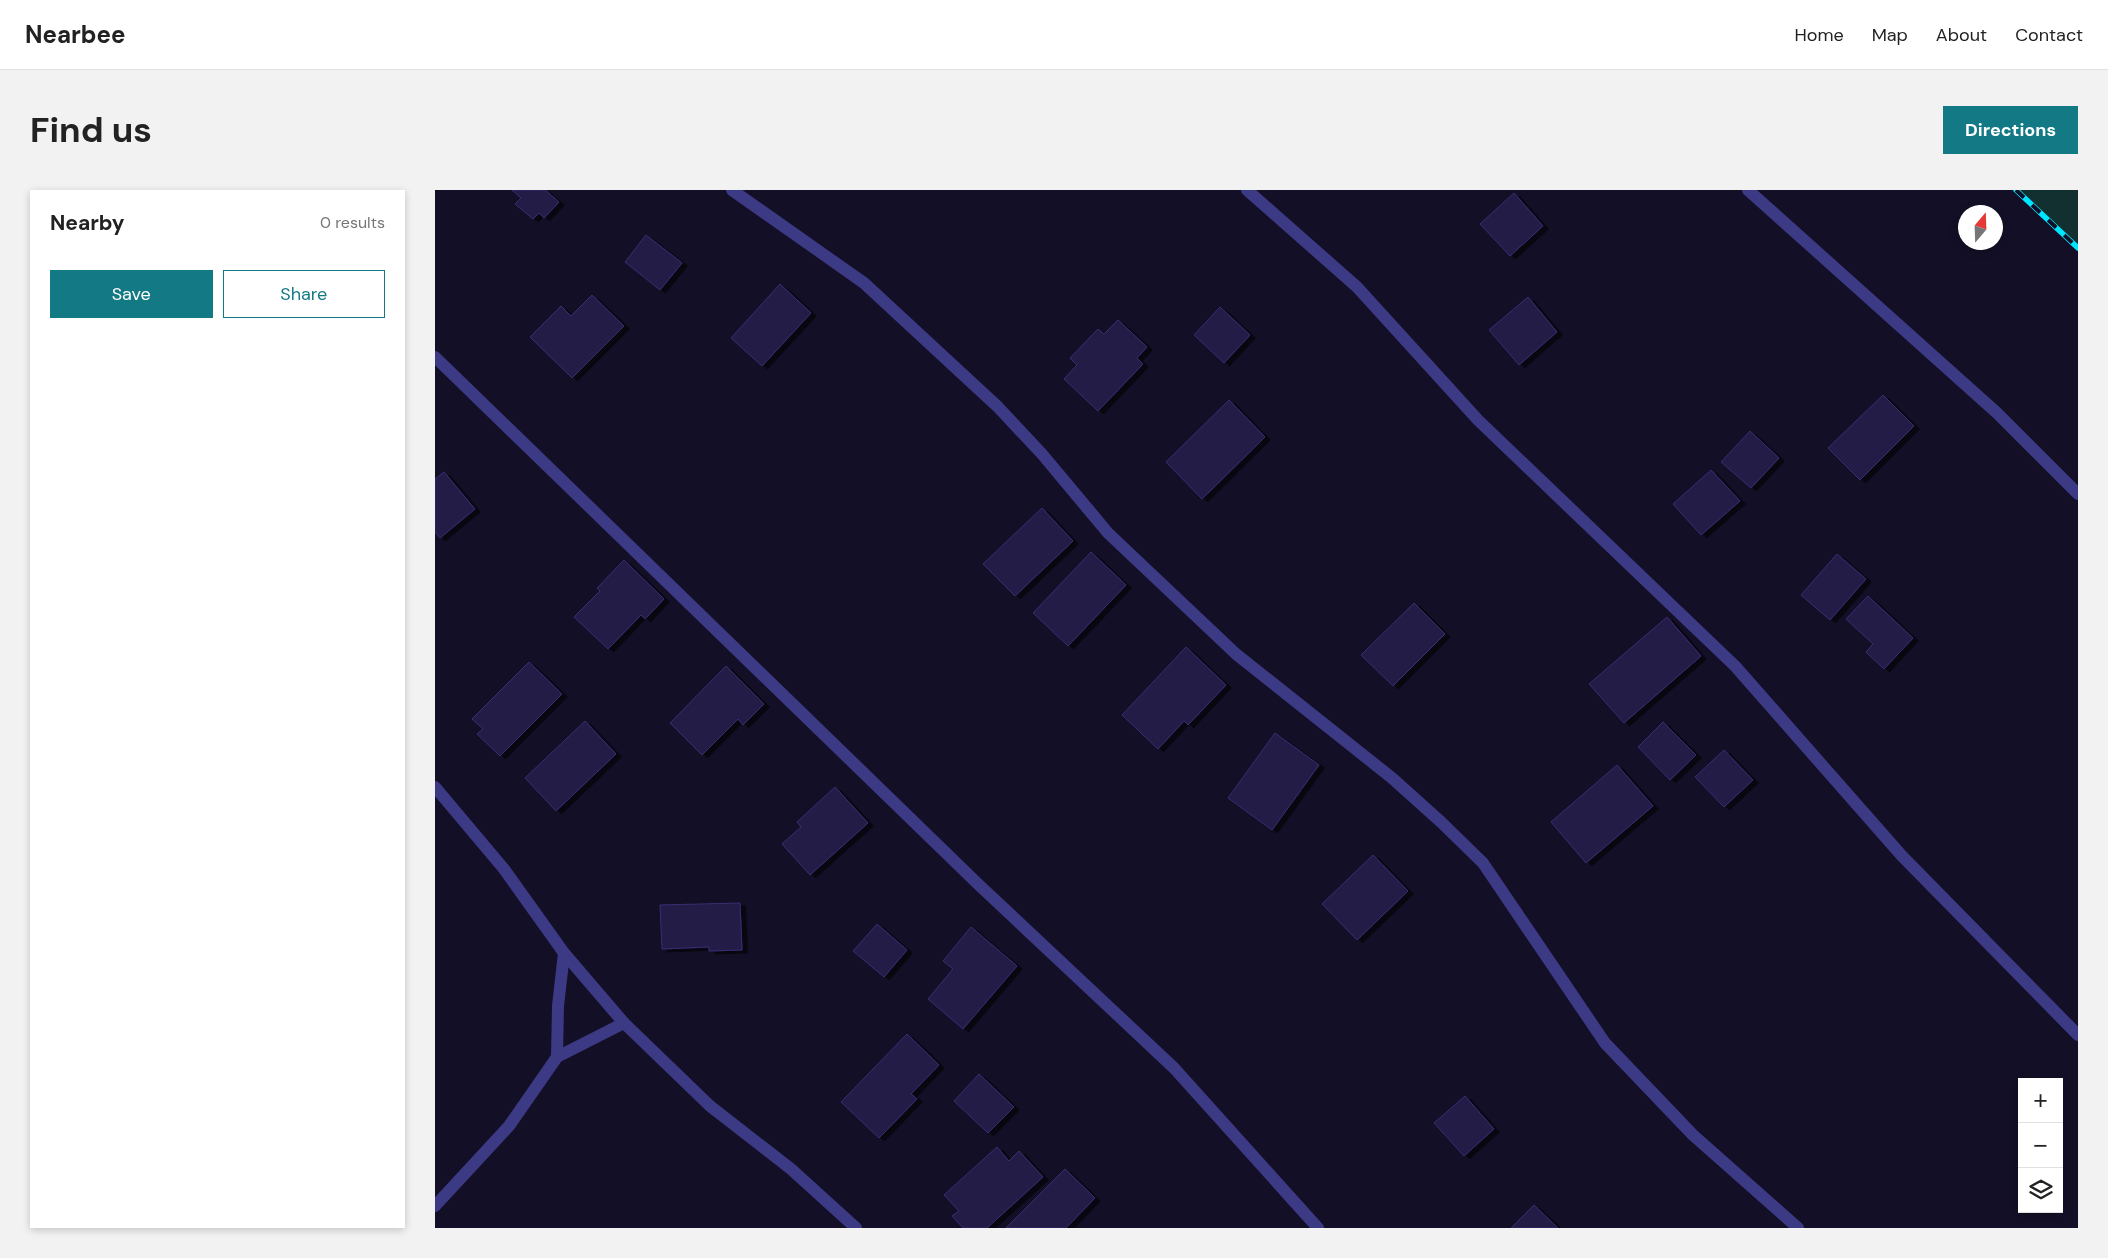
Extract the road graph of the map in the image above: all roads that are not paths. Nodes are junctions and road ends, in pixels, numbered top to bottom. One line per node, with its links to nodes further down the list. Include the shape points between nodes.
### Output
1 (733, 190): 14 (street, via 864,282 998,407 1108,533 1236,654 1392,778 1441,822 1483,864 1605,1043 1693,1135)
2 (1247, 190): 9 (street, via 1357,287 1478,420 1735,666 1902,856)
3 (1748, 190): 5 (street, via 1997,413)
4 (435, 357): 13 (street, via 979,885 1174,1068)
5 (2078, 494)
6 (435, 787): 7 (street, via 504,869)
7 (564, 953): 8 (street); 10 (street)
8 (625, 1022): 10 (street); 12 (street, via 710,1106 791,1169)
9 (2078, 1035)
10 (557, 1057): 11 (street, via 509,1126)
11 (435, 1206)
12 (856, 1228)
13 (1318, 1228)
14 (1798, 1228)

